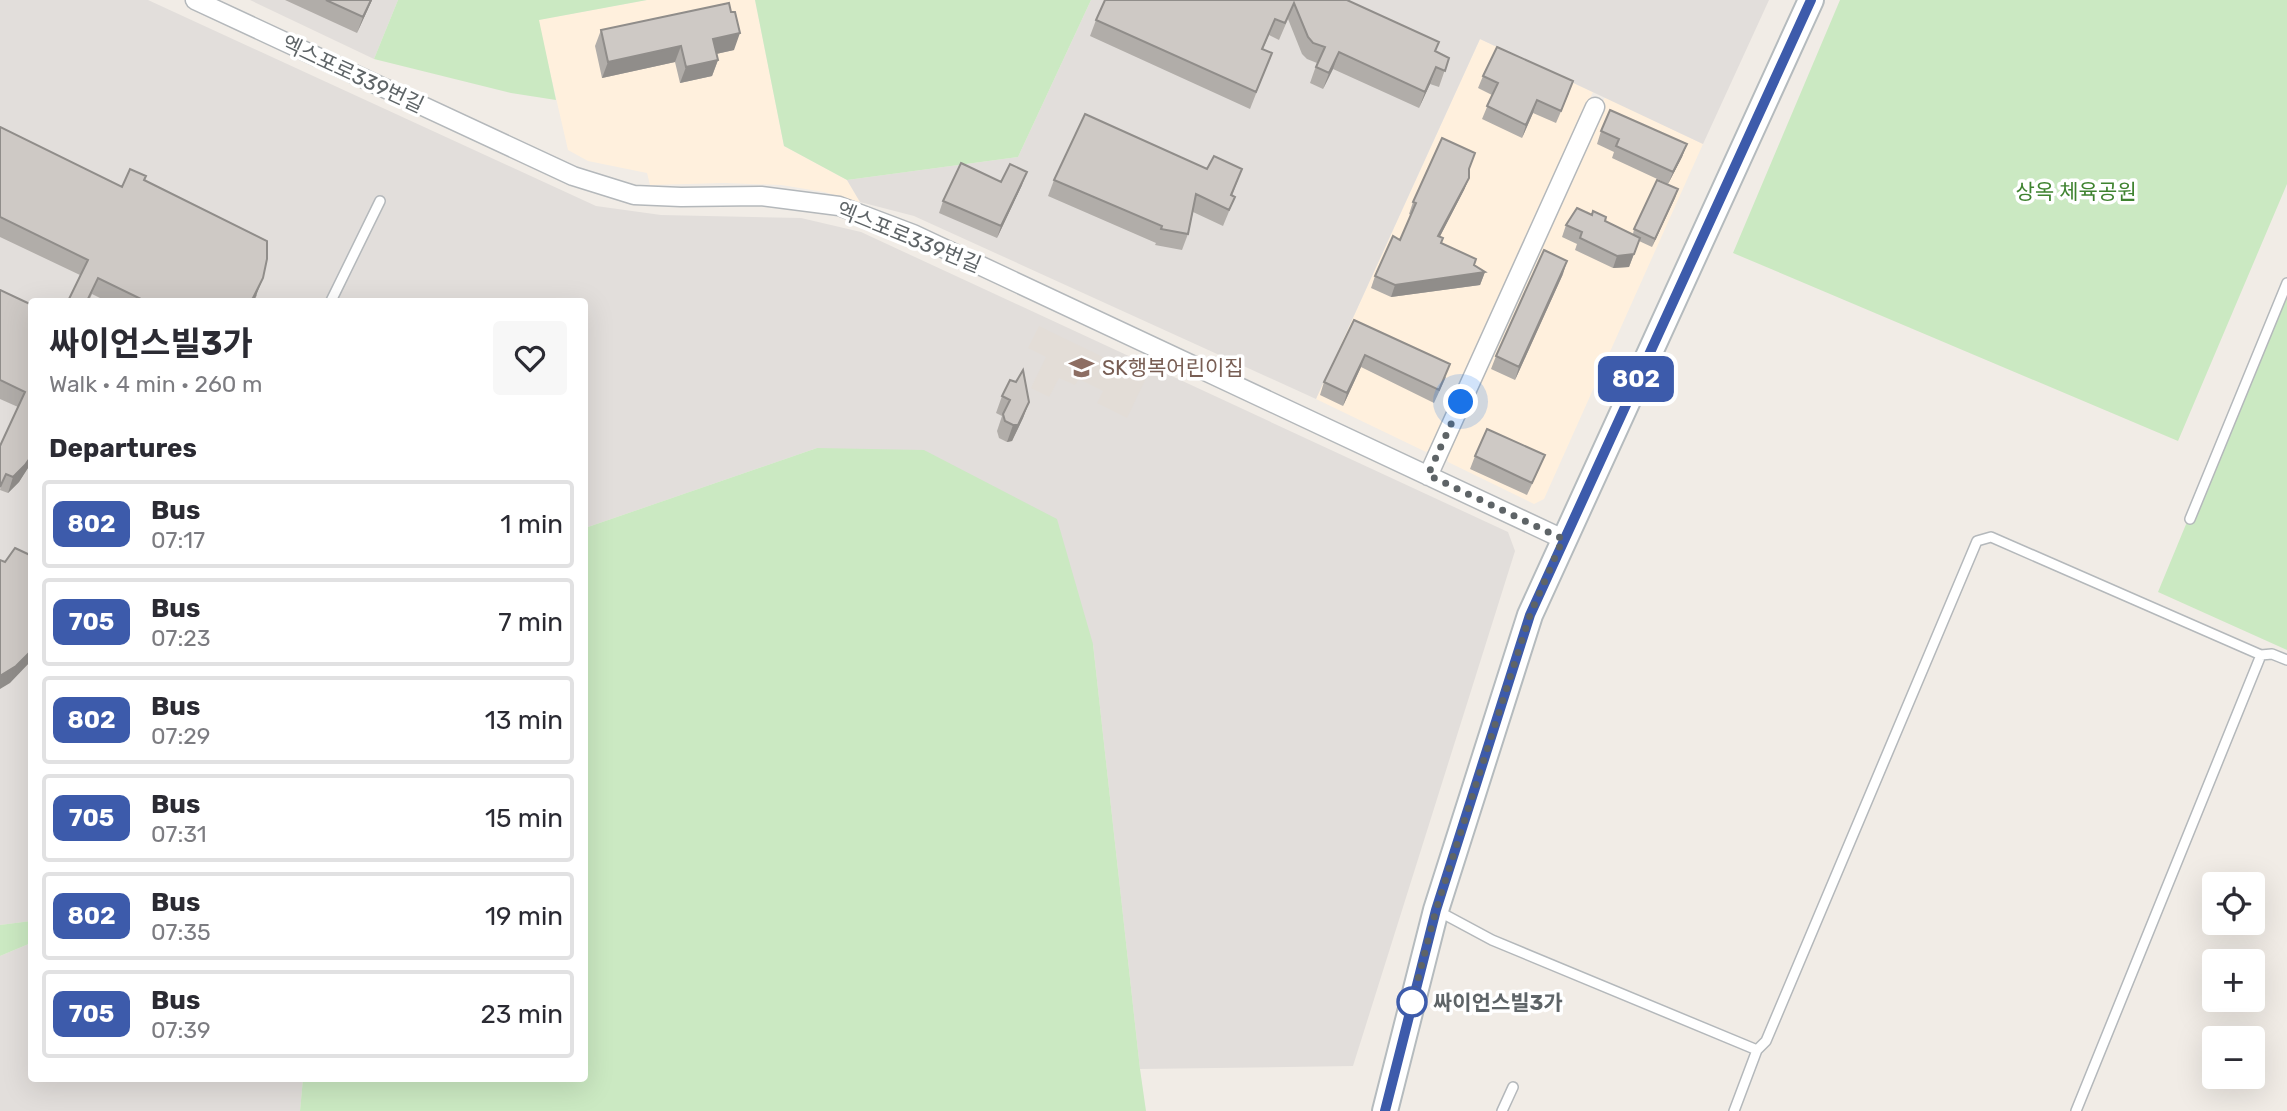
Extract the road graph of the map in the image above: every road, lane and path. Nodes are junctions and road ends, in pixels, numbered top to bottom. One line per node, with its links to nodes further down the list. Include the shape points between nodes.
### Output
1 (195, 0): 7 (street, 엑스포로339번길, via 573,176 634,195 761,196 839,206 913,234)
2 (1811, 0): 9 (main road)
3 (1595, 107): 7 (street)
4 (380, 201): 6 (lane)
5 (2287, 283): 8 (lane)
6 (332, 298)
7 (1428, 475): 9 (street, 엑스포로339번길)
8 (2190, 519)
9 (1563, 539): 12 (main road, via 1530,615)
10 (2261, 655): 11 (lane); 13 (lane, via 1991,537 1977,541 1766,1041); 18 (lane)
11 (2287, 660)
12 (1436, 910): 13 (lane, via 1492,940); 15 (main road)
13 (1757, 1050): 17 (lane)
14 (1513, 1087): 16 (lane)
15 (1385, 1111)
16 (1502, 1111)
17 (1734, 1111)
18 (2076, 1111)

